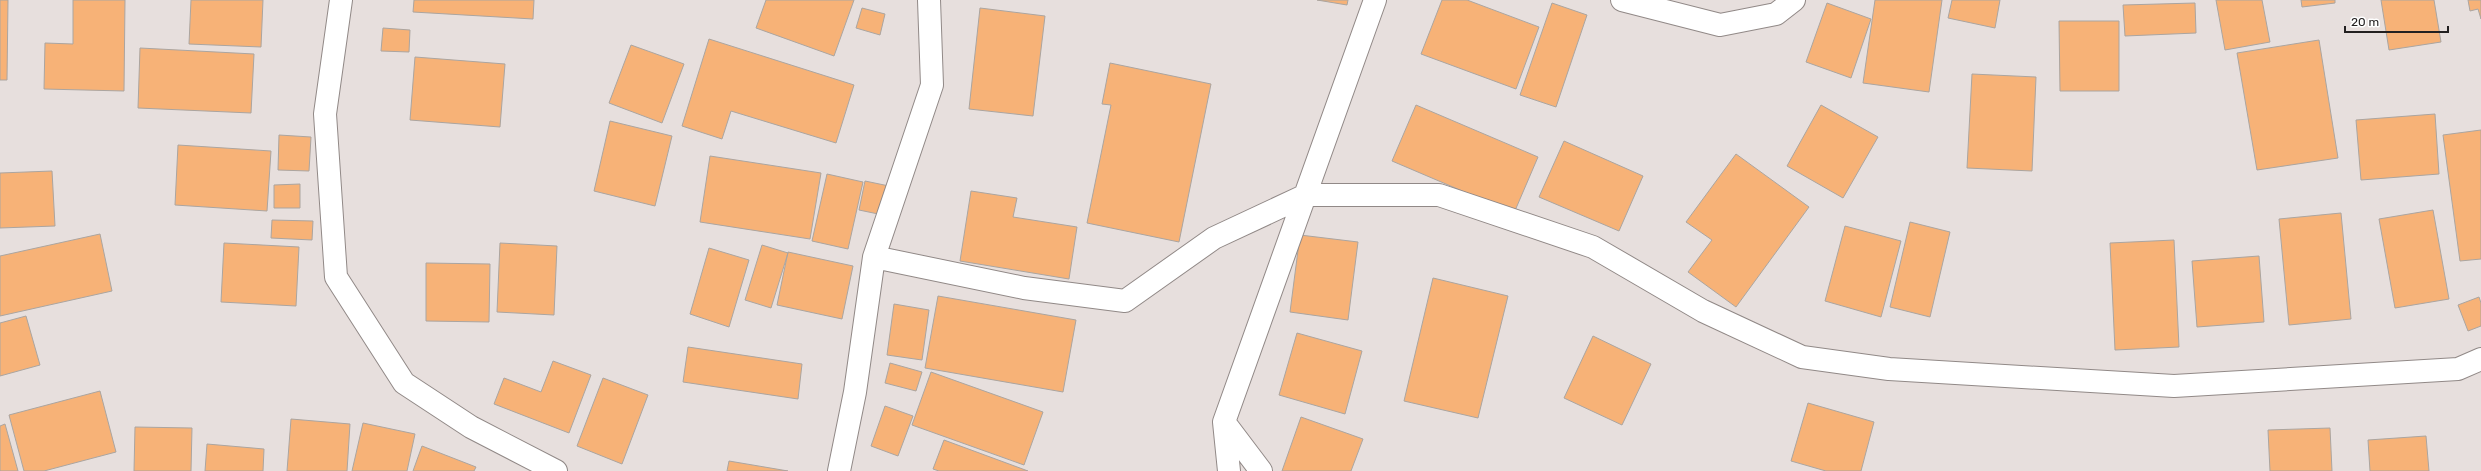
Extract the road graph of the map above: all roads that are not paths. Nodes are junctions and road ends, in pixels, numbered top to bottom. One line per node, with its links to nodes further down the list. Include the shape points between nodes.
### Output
1 (341, 0): 10 (street, via 325,114 336,277 404,383 471,427)
2 (929, 0): 7 (street, via 932,85)
3 (1375, 0): 6 (street)
4 (1622, 0): 5 (street, via 1720,24 1776,14)
5 (1794, 0)
6 (1306, 195): 7 (street, via 1214,238 1125,301 1024,288); 8 (street, via 1446,198 1593,247 1702,310 1802,357 1889,369 2174,386 2458,369); 9 (street)
7 (874, 257): 11 (street, via 855,392)
8 (2481, 359)
9 (1224, 422): 12 (street); 13 (street)
10 (556, 471)
11 (840, 471)
12 (1229, 471)
13 (1261, 471)

